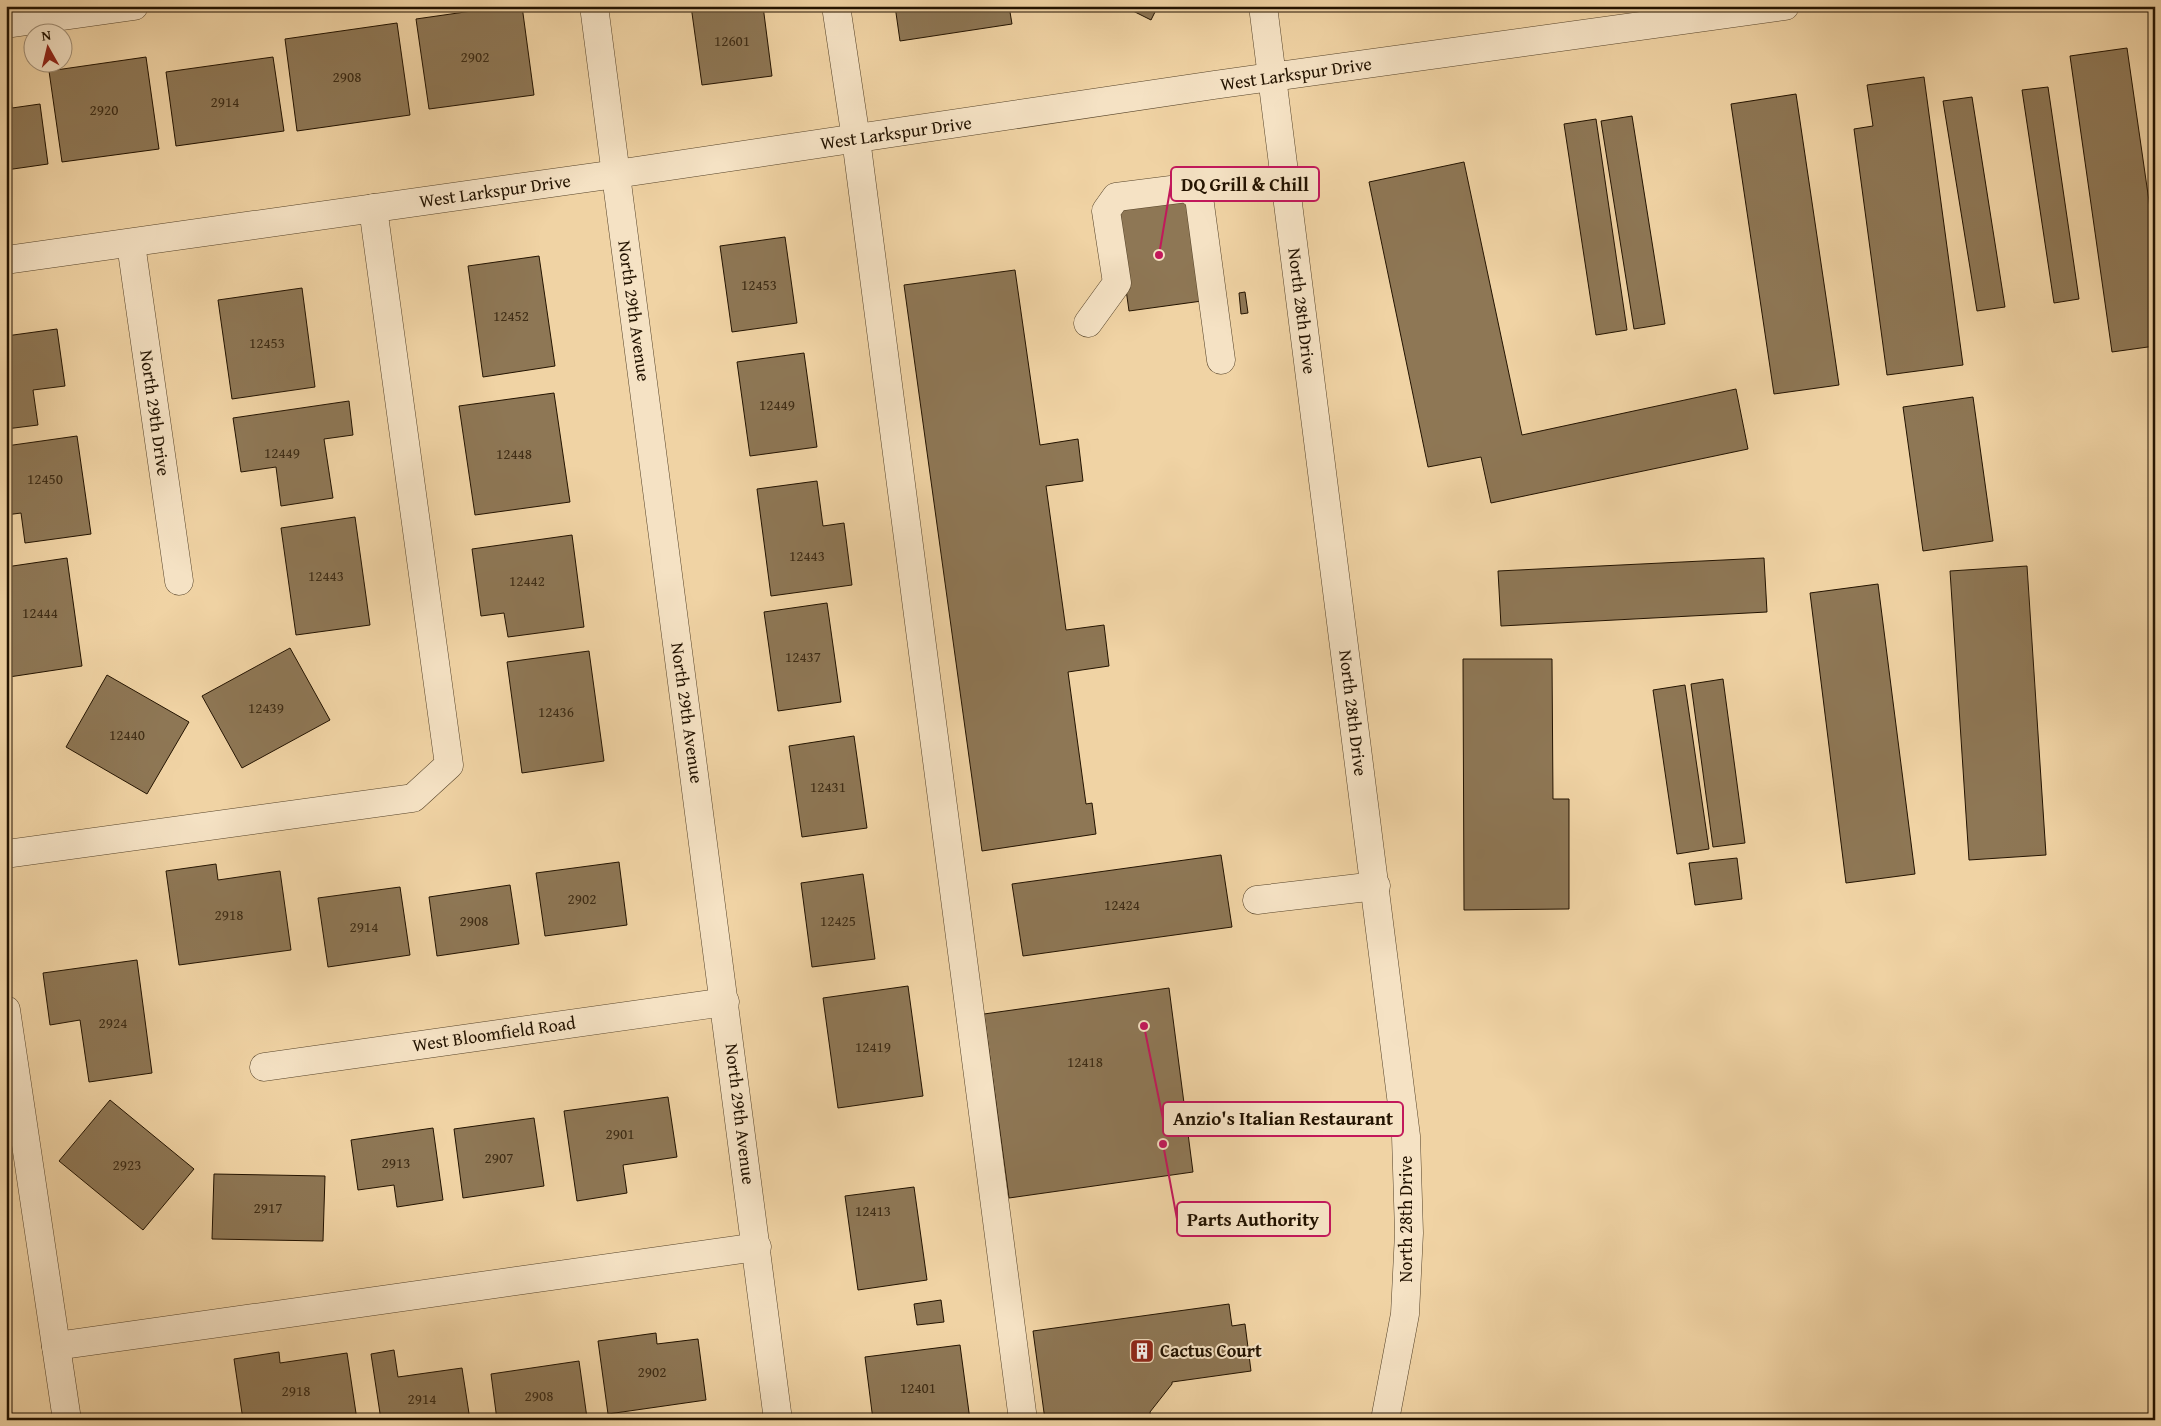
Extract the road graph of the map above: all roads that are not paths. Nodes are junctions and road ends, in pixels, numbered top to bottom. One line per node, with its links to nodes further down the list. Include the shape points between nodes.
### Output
1 (134, 6): 6 (street)
2 (594, 6): 9 (street, North 29th Avenue)
3 (836, 6): 8 (street)
4 (1263, 6): 7 (street, North 28th Drive)
5 (1785, 6): 7 (street, West Larkspur Drive)
6 (6, 24)
7 (1272, 77): 8 (street, West Larkspur Drive); 17 (street, North 28th Drive)
8 (856, 139): 9 (street, West Larkspur Drive); 26 (street)
9 (616, 174): 10 (street, West Larkspur Drive); 19 (street, North 29th Avenue)
10 (373, 208): 11 (street, West Larkspur Drive); 16 (street, via 450,764 413,798)
11 (130, 244): 12 (street, West Larkspur Drive); 15 (street, North 29th Drive)
12 (6, 260)
13 (1088, 323): 14 (street, via 1117,283 1106,211 1116,197 1187,188 1199,197)
14 (1221, 360)
15 (179, 582)
16 (6, 854)
17 (1376, 886): 18 (street); 27 (street, North 28th Drive, via 1406,1136 1409,1233 1405,1314)
18 (1257, 900)
19 (725, 1002): 21 (street, West Bloomfield Road); 22 (street, North 29th Avenue)
20 (6, 1010): 23 (street)
21 (264, 1067)
22 (756, 1247): 23 (street); 25 (street, North 29th Avenue)
23 (56, 1346): 24 (street)
24 (67, 1420)
25 (778, 1420)
26 (1023, 1420)
27 (1386, 1420)

